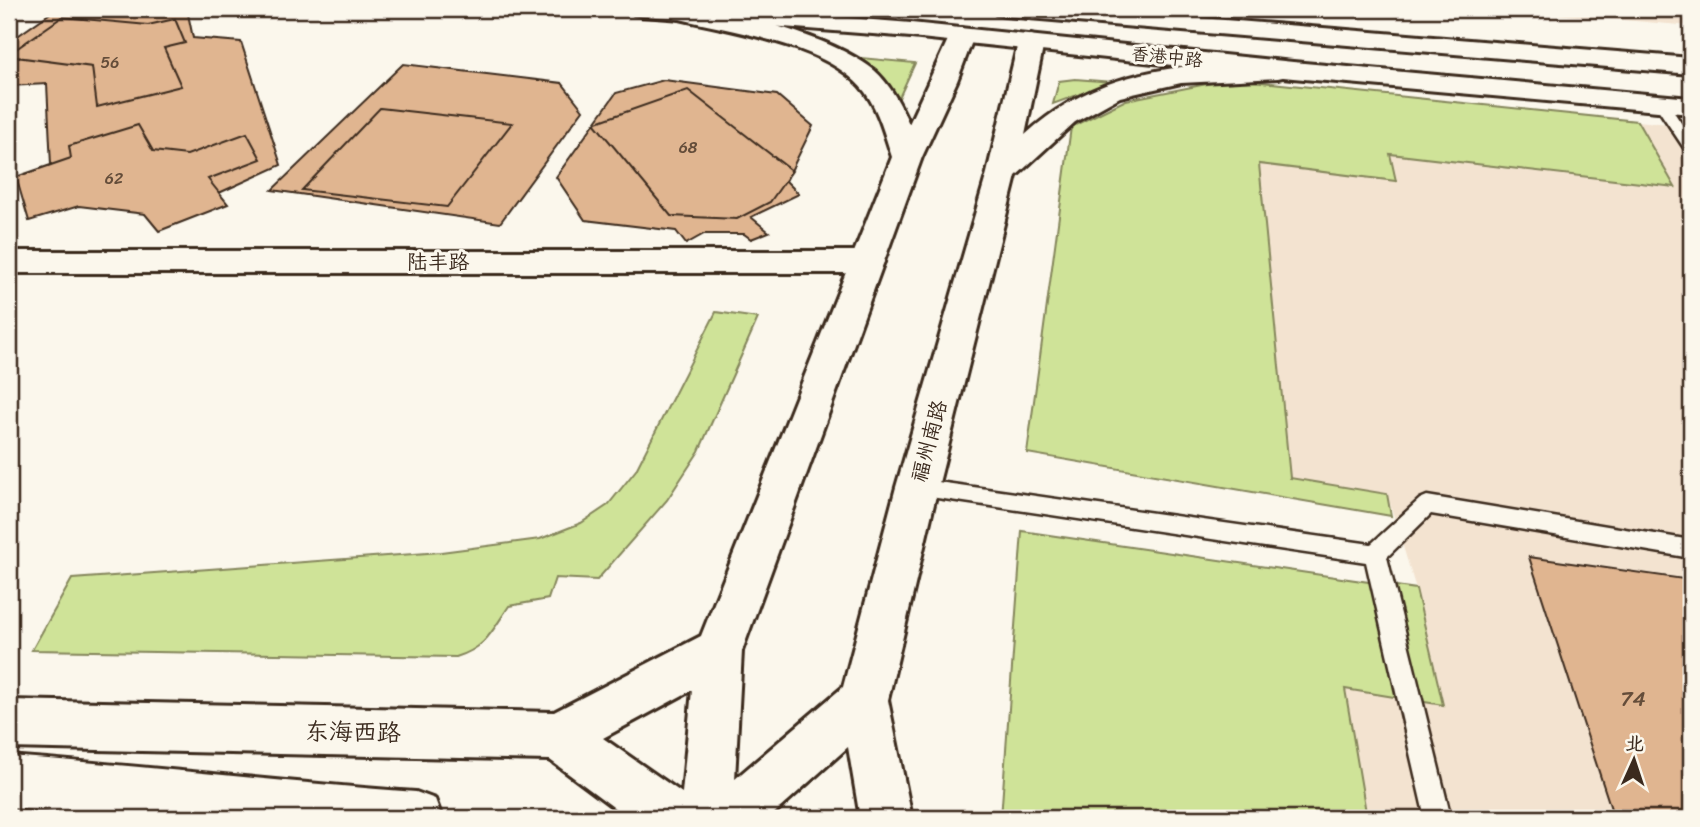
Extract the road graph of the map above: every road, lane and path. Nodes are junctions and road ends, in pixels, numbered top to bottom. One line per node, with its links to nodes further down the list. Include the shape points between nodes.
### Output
1 (643, 9): 5 (main road, 香港中路)
2 (971, 9): 8 (main road)
3 (1004, 9): 6 (main road, 香港中路)
4 (1165, 9): 7 (main road)
5 (685, 13): 8 (main road, 香港中路); 14 (main road, via 835,57 867,78 891,113)
6 (1036, 21): 7 (main road, 香港中路); 8 (main road, 香港中路); 10 (main road, 香港中路); 15 (main road, 福州南路)
7 (1213, 26): 9 (main road, 香港中路)
8 (961, 36): 14 (main road)
9 (1691, 66)
10 (1293, 70): 11 (main road, 香港中路); 15 (main road, via 1196,71 1125,88 1060,119)
11 (1661, 103): 12 (main road, 香港中路); 13 (lane)
12 (1691, 106)
13 (1691, 148)
14 (907, 157): 17 (main road)
15 (1002, 173): 18 (main road, 福州南路)
16 (9, 262): 17 (main road, 陆丰路)
17 (867, 262): 21 (main road)
18 (917, 487): 20 (lane); 22 (main road, 福州南路)
19 (1691, 549): 20 (lane, via 1427,505)
20 (1375, 554): 32 (lane)
21 (719, 651): 24 (main road); 29 (main road)
22 (864, 700): 30 (main road); 31 (main road)
23 (9, 724): 24 (main road, 东海西路)
24 (558, 736): 28 (main road)
25 (9, 782): 26 (main road, via 92,788)
26 (265, 812): 27 (main road)
27 (416, 818)
28 (672, 818)
29 (706, 818)
30 (730, 818)
31 (886, 818)
32 (1438, 818)

